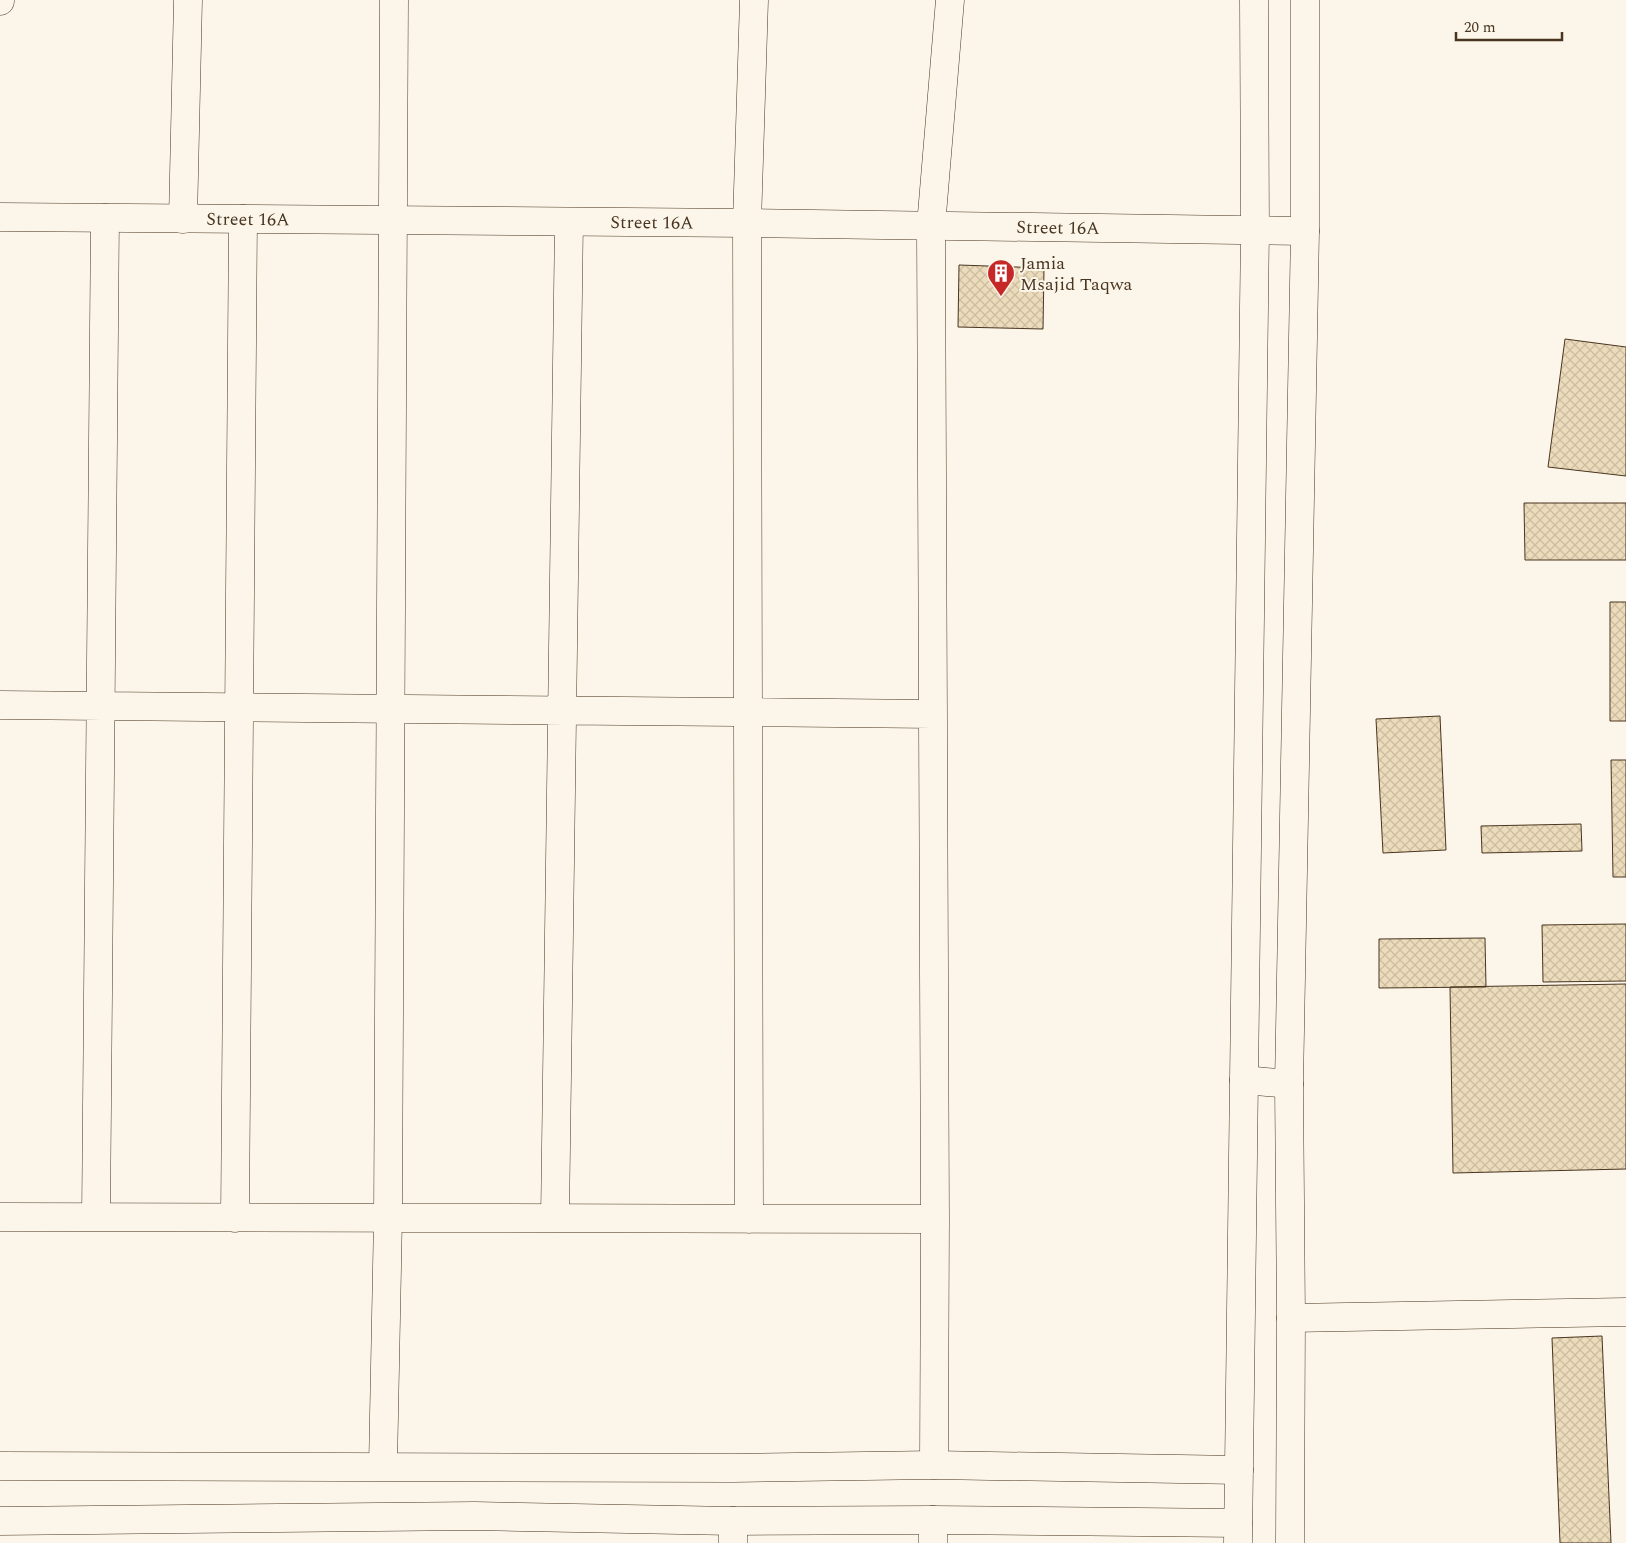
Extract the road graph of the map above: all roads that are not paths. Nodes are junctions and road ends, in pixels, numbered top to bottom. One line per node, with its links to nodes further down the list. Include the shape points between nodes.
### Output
1 (188, 0): 9 (street)
2 (394, 0): 11 (street)
3 (754, 0): 13 (street)
4 (950, 0): 14 (street)
5 (1254, 0): 15 (street)
6 (1305, 0): 16 (street)
7 (0, 218): 8 (street, Street 16A)
8 (105, 218): 9 (street, Street 16A); 18 (street)
9 (183, 219): 10 (street, Street 16A)
10 (243, 219): 11 (street, Street 16A); 19 (street)
11 (393, 221): 12 (street, Street 16A); 20 (street)
12 (570, 222): 13 (street, Street 16A); 21 (street)
13 (747, 224): 14 (street, Street 16A); 22 (street)
14 (931, 226): 15 (street, Street 16A); 23 (street)
15 (1256, 230): 16 (street, Street 16A); 24 (street)
16 (1305, 231): 25 (street)
17 (0, 705): 18 (street)
18 (101, 706): 19 (street); 27 (street)
19 (239, 708): 20 (street); 28 (street)
20 (391, 709): 21 (street); 29 (street)
21 (562, 710): 22 (street); 30 (street)
22 (748, 712): 23 (street); 31 (street)
23 (933, 714): 32 (street)
24 (1244, 1080): 25 (street); 38 (street)
25 (1289, 1084): 34 (street)
26 (0, 1217): 27 (street)
27 (96, 1217): 28 (street)
28 (235, 1218): 29 (street)
29 (388, 1218): 30 (street); 37 (street)
30 (555, 1218): 31 (street)
31 (749, 1219): 32 (street)
32 (935, 1219): 35 (street)
33 (1626, 1312): 34 (street)
34 (1291, 1318): 43 (street)
35 (934, 1465): 37 (street, via 734,1468); 38 (street)
36 (0, 1466): 37 (street)
37 (383, 1466)
38 (1239, 1470): 42 (street)
39 (0, 1521): 41 (street, via 475,1516)
40 (933, 1531): 41 (street); 42 (street)
41 (733, 1532)
42 (1238, 1533)
43 (1290, 1543)

